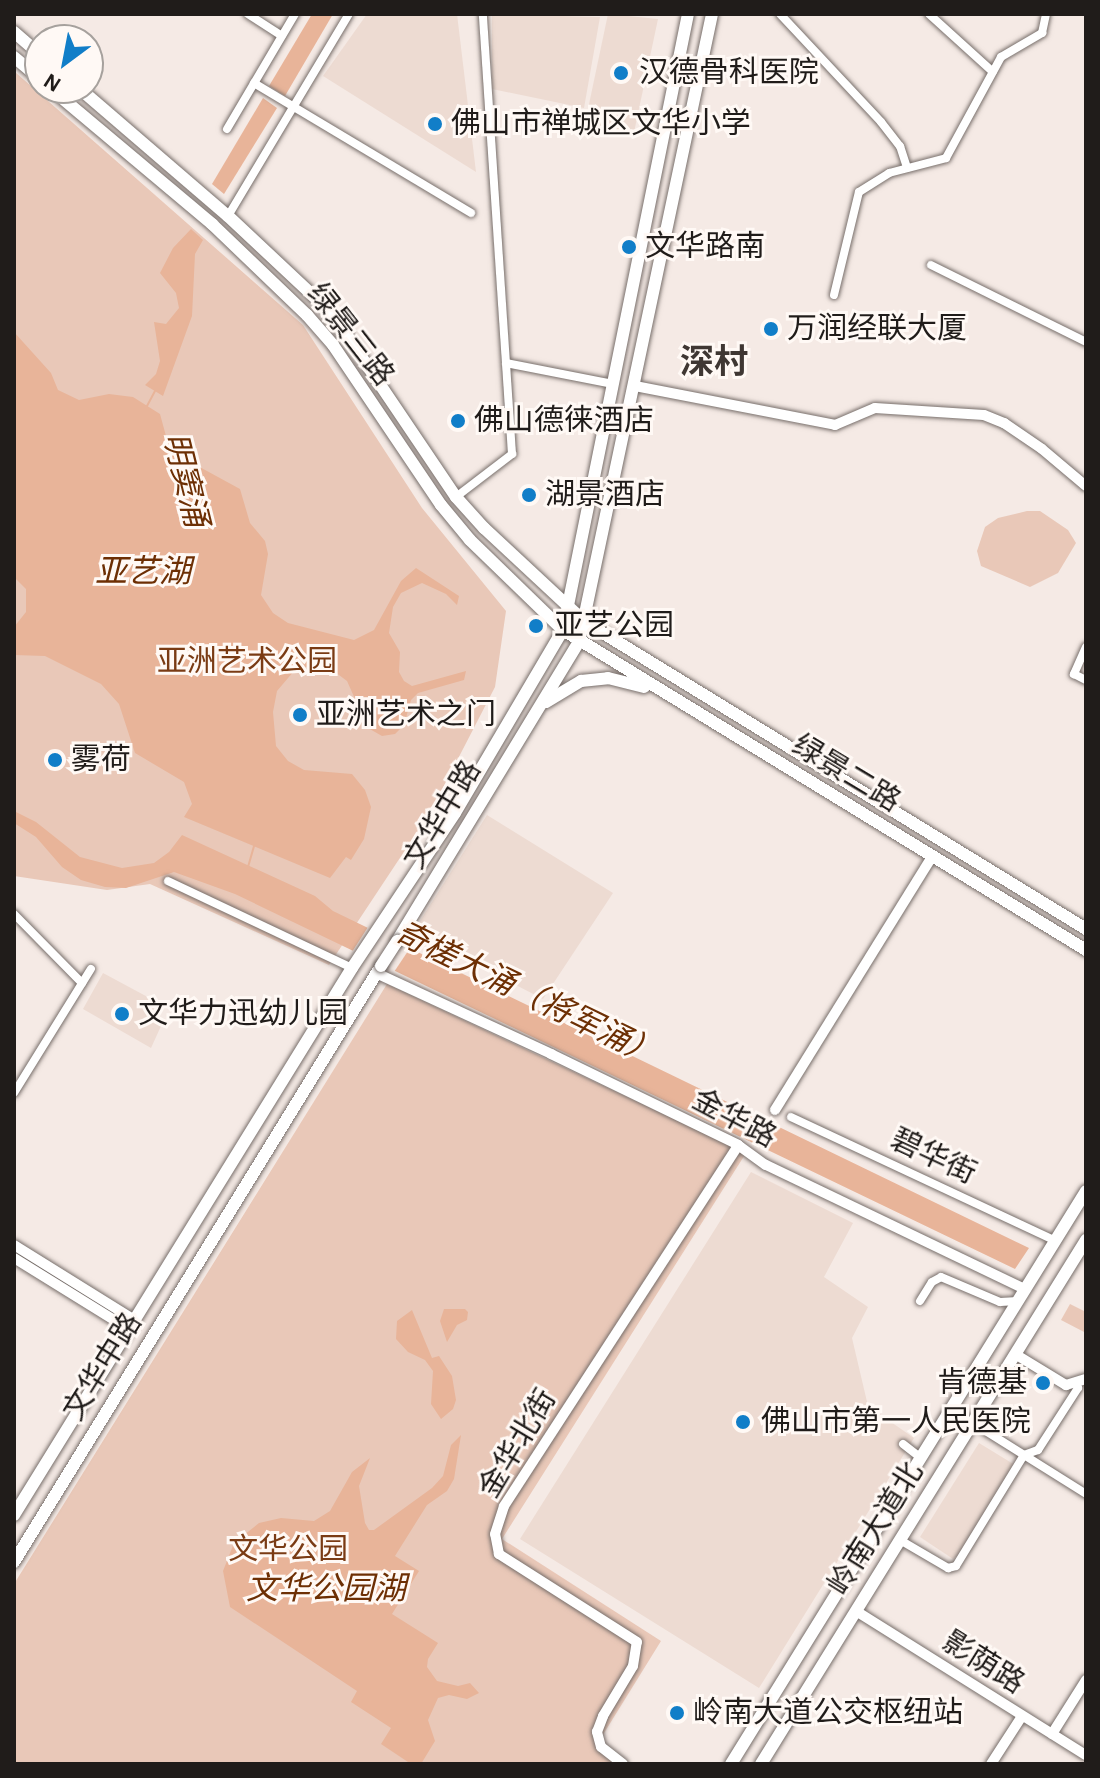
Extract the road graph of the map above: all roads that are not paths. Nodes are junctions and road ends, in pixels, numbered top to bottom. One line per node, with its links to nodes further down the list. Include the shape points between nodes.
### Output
1 (248, 14): 10 (street)
2 (295, 14): 10 (street)
3 (349, 14): 15 (street)
4 (483, 14): 23 (street)
5 (688, 14): 24 (main road, 文华中路)
6 (712, 14): 25 (main road, 文华中路)
7 (780, 14): 17 (street, via 881,122 900,146)
8 (929, 14): 11 (street)
9 (1046, 14): 11 (street, via 1042,33 1001,57)
10 (282, 36): 12 (street)
11 (993, 72): 17 (street, via 946,158)
12 (254, 83): 15 (street); 16 (street)
13 (69, 104): 30 (main road, 绿景三路, via 212,224 307,315 441,505)
14 (98, 104): 19 (main road, 绿景三路)
15 (293, 106): 18 (street); 19 (street)
16 (227, 129)
17 (907, 168): 21 (street, via 859,192)
18 (471, 213)
19 (228, 216): 27 (main road, 绿景三路, via 321,303)
20 (931, 265): 22 (street)
21 (834, 295)
22 (1086, 342)
23 (506, 363): 24 (street); 27 (street, via 512,454)
24 (613, 384): 28 (main road, 文华中路)
25 (635, 386): 26 (street, via 835,425 875,408 984,415 1042,449); 29 (main road, 文华中路)
26 (1086, 486)
27 (456, 497): 28 (main road, 绿景三路)
28 (569, 609): 29 (main road, 绿景三路); 30 (main road, 文华中路)
29 (585, 622): 31 (main road, 文华中路); 39 (main road, 绿景二路)
30 (563, 630): 31 (main road, 绿景三路); 41 (main road, 文华中路, via 455,813)
31 (579, 642): 34 (main road, 绿景二路); 35 (main road, 文华中路)
32 (1086, 647): 33 (street, via 1074,674)
33 (1086, 680)
34 (668, 696): 35 (main road, via 608,678 581,681); 36 (main road, 绿景二路)
35 (537, 709): 43 (main road, 文华中路, bridge)
36 (932, 857): 40 (main road, 绿景二路); 46 (street)
37 (168, 881): 41 (street)
38 (14, 914): 44 (street)
39 (1086, 929)
40 (1086, 950)
41 (352, 968): 56 (main road, 文华中路)
42 (91, 969): 44 (street)
43 (379, 970): 48 (street, 金华路); 66 (main road, 文华中路)
44 (82, 983): 45 (street)
45 (14, 1093)
46 (775, 1110)
47 (791, 1117): 50 (street, 碧华街)
48 (738, 1145): 54 (street, 金华路, via 766,1165); 72 (street, 金华北街, via 504,1506 495,1534 499,1554 637,1642 633,1666 597,1732 601,1747)
49 (1086, 1191): 50 (main road, 岭南大道北)
50 (1054, 1240): 54 (main road, 岭南大道北)
51 (1086, 1240): 57 (main road, 岭南大道北)
52 (14, 1245): 56 (street)
53 (14, 1258): 56 (street)
54 (1022, 1295): 55 (street, via 1000,1302 941,1277); 62 (main road, 岭南大道北)
55 (920, 1301)
56 (130, 1323): 64 (main road, 文华中路)
57 (1015, 1354): 58 (street, via 1066,1385); 59 (main road, 岭南大道北)
58 (1081, 1380): 61 (street, via 1038,1450)
59 (973, 1423): 61 (street); 65 (main road, 岭南大道北)
60 (903, 1444): 62 (street)
61 (1024, 1455): 63 (street); 65 (street, via 956,1566 948,1568)
62 (922, 1459): 73 (main road, 岭南大道北)
63 (1086, 1494)
64 (14, 1515)
65 (900, 1540): 67 (main road, 岭南大道北)
66 (14, 1562)
67 (856, 1611): 69 (street, 影荫路); 74 (main road, 岭南大道北)
68 (1086, 1680): 70 (street)
69 (1022, 1716): 70 (street, 影荫路); 75 (street)
70 (1052, 1734): 71 (street, 影荫路)
71 (1086, 1755)
72 (623, 1764)
73 (731, 1764)
74 (761, 1764)
75 (991, 1764)

